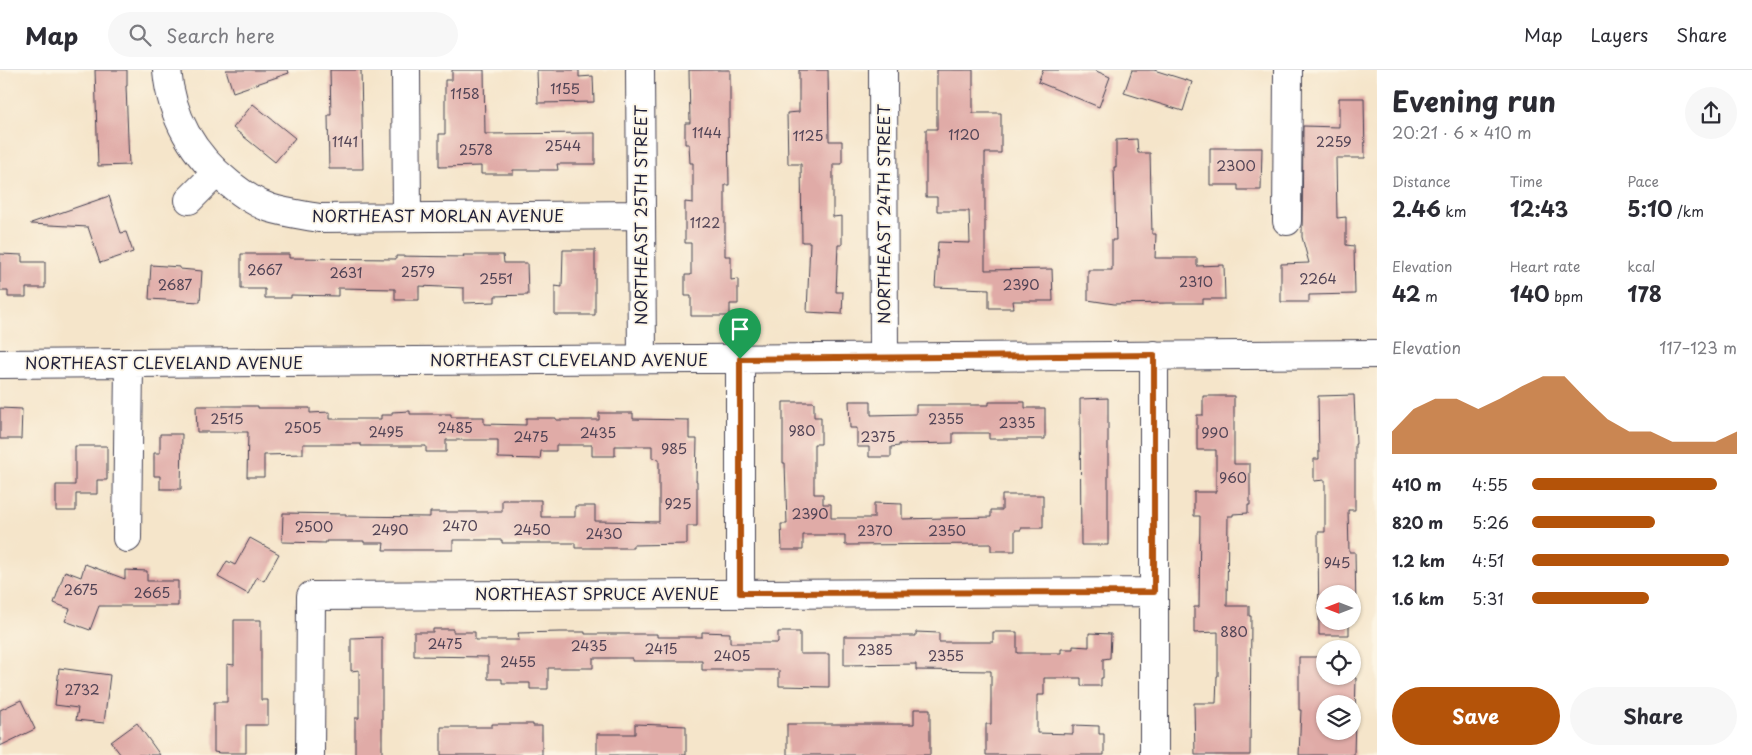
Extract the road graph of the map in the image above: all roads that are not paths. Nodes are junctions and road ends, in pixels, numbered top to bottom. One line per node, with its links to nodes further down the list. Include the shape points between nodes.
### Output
1 (167, 70): 6 (street, NORTHEAST MORLAN AVENUE, via 175,110 185,134)
2 (406, 70): 9 (street)
3 (640, 70): 8 (street, NORTHEAST 25TH STREET)
4 (883, 70): 13 (street, NORTHEAST 24TH STREET)
5 (1288, 70): 10 (street)
6 (216, 173): 7 (street); 9 (street, NORTHEAST MORLAN AVENUE, via 245,196 290,214 319,218)
7 (189, 200)
8 (641, 215): 9 (street, NORTHEAST MORLAN AVENUE); 14 (street, NORTHEAST 25TH STREET)
9 (408, 216)
10 (1286, 221)
11 (1377, 354): 12 (street, NORTHEAST CLEVELAND AVENUE)
12 (1154, 355): 13 (street, NORTHEAST CLEVELAND AVENUE); 19 (street)
13 (884, 358): 15 (street, NORTHEAST CLEVELAND AVENUE)
14 (642, 359): 15 (street, NORTHEAST CLEVELAND AVENUE); 16 (street, NORTHEAST CLEVELAND AVENUE)
15 (740, 359): 20 (street)
16 (129, 363): 17 (street, NORTHEAST CLEVELAND AVENUE); 18 (street)
17 (0, 364)
18 (127, 538)
19 (1154, 592): 20 (street, NORTHEAST SPRUCE AVENUE); 22 (street)
20 (740, 593): 21 (street, NORTHEAST SPRUCE AVENUE, via 310,596)
21 (310, 755)
22 (1154, 755)

